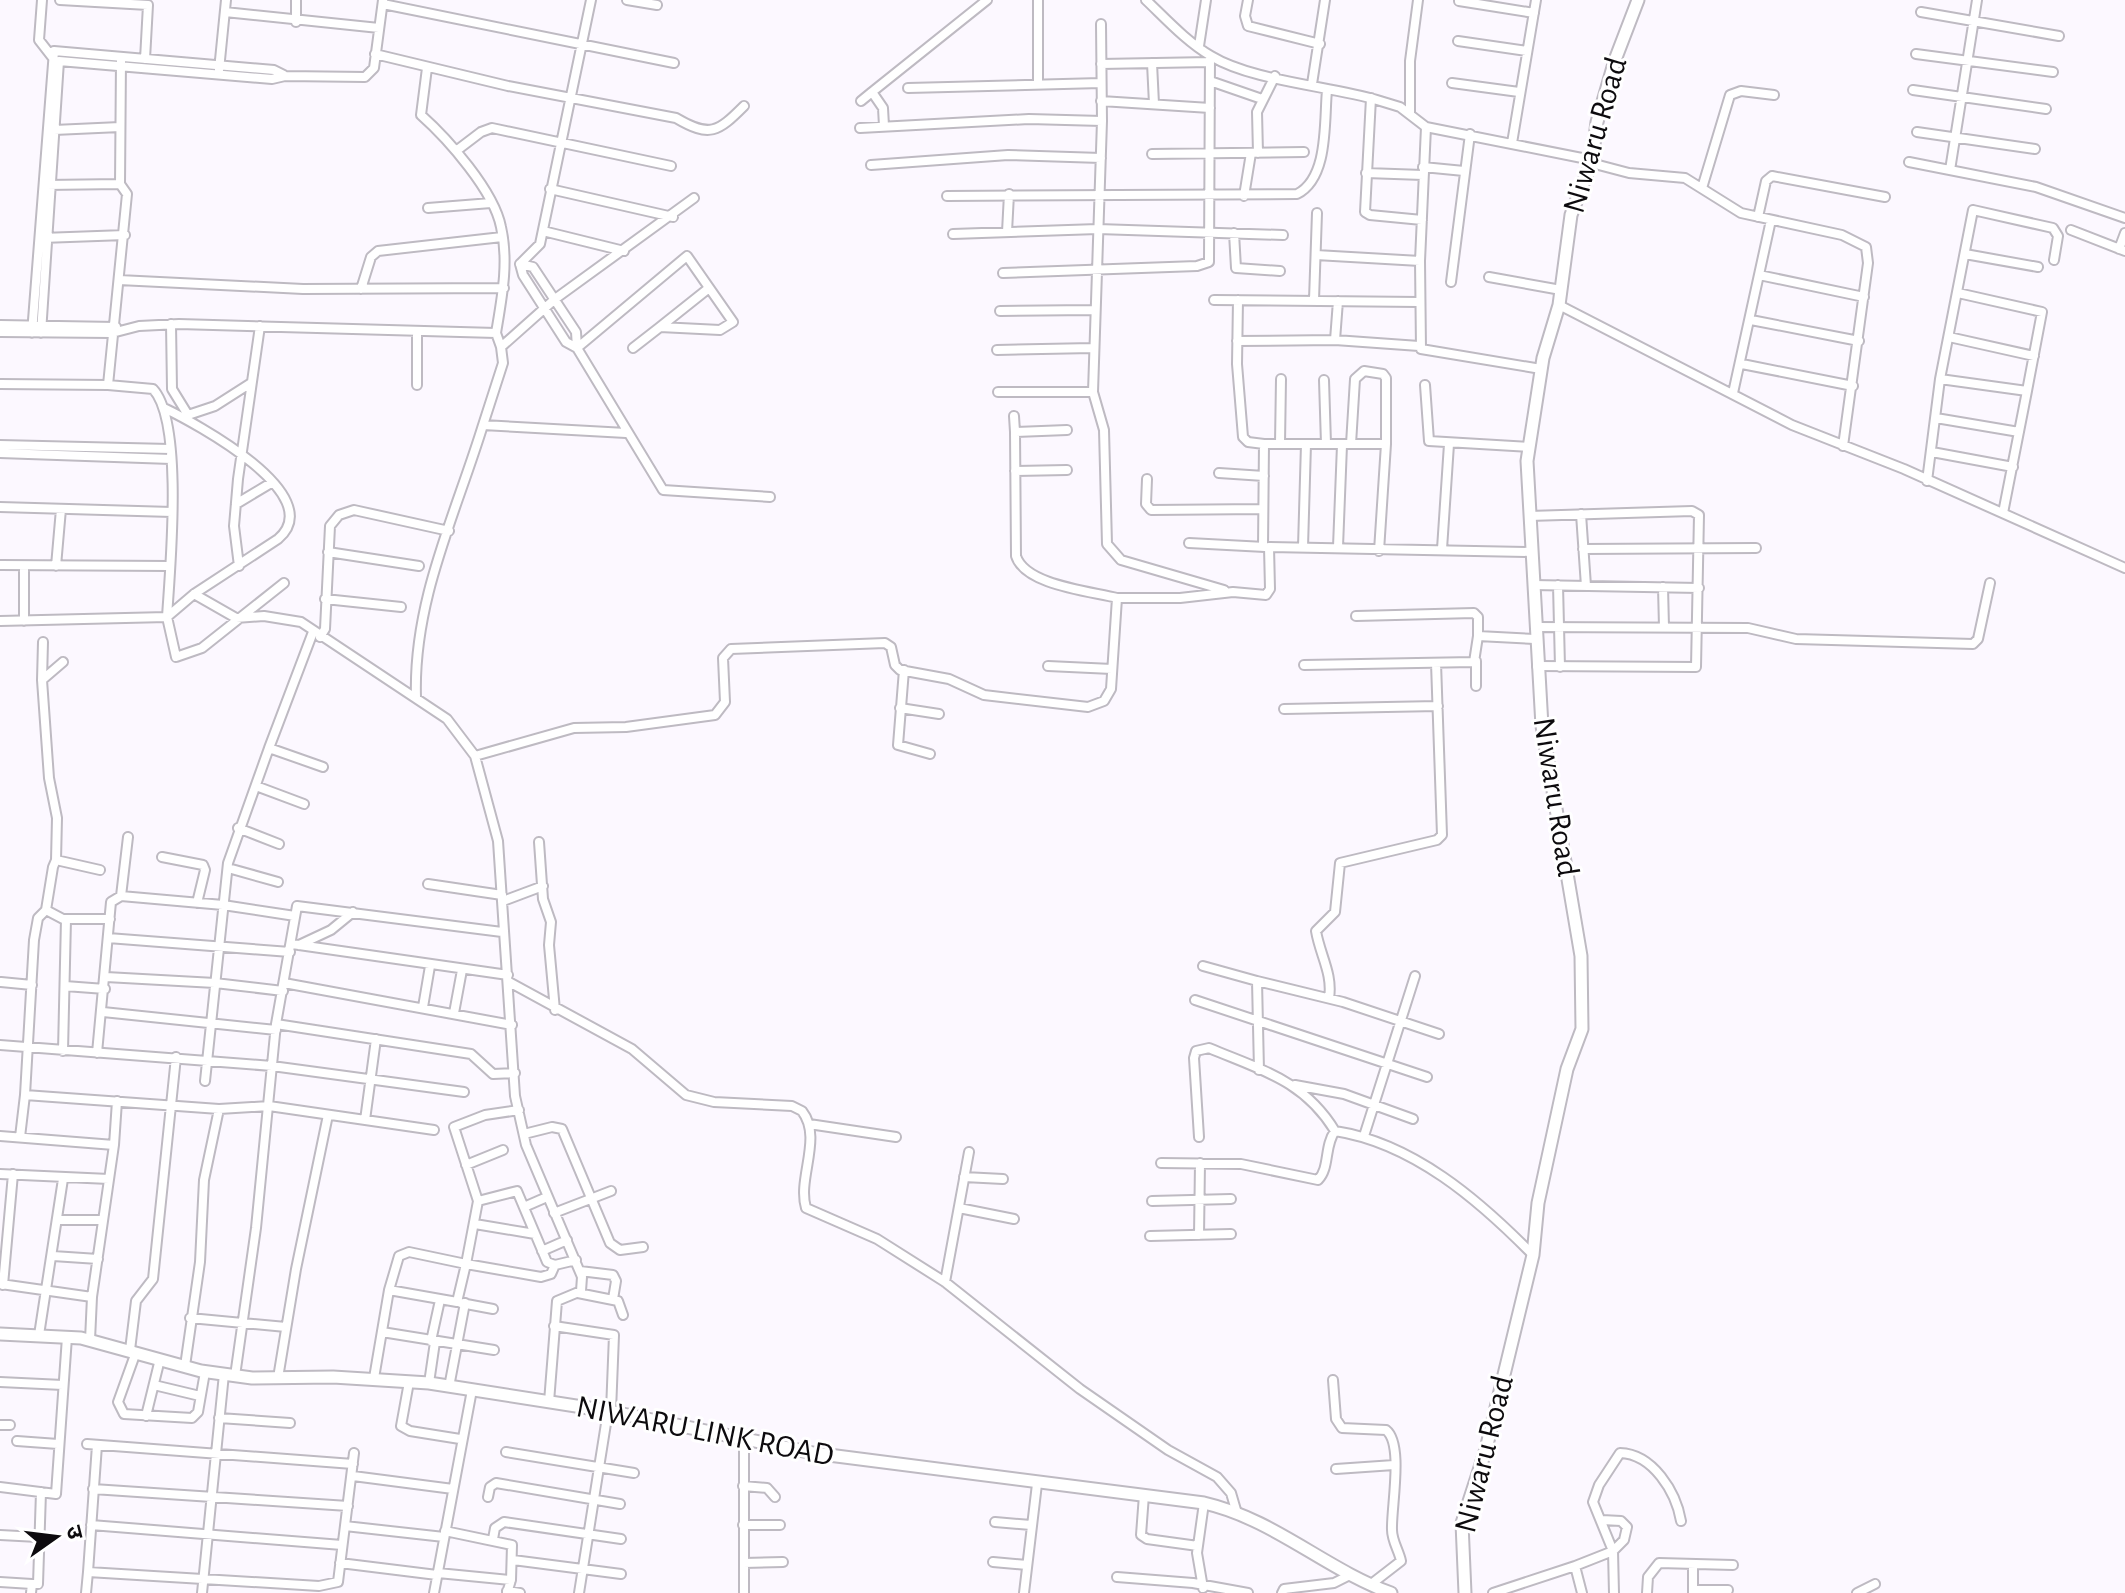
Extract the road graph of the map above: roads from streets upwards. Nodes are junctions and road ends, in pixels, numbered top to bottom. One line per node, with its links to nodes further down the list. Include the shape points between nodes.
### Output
1 (42, 0): 38 (street, via 39,40)
2 (60, 0): 18 (street)
3 (226, 0): 21 (street)
4 (296, 0): 24 (street)
5 (591, 0): 32 (street)
6 (627, 0): 20 (street)
7 (987, 0): 56 (street)
8 (1038, 0): 51 (street)
9 (1146, 0): 31 (street)
10 (1206, 0): 31 (street)
11 (1248, 0): 30 (street, via 1248,26)
12 (1325, 0): 30 (street)
13 (1418, 0): 69 (street)
14 (1536, 0): 23 (street)
15 (1638, 0): 89 (street, Niwaru Road, via 1597,122)
16 (1977, 0): 25 (street)
17 (1459, 1): 23 (street)
18 (148, 2): 40 (street)
19 (383, 2): 27 (street); 32 (street)
20 (657, 5)
21 (225, 12): 24 (street); 45 (street)
22 (1921, 12): 25 (street)
23 (1534, 13): 33 (street)
24 (296, 22): 27 (street)
25 (1973, 22): 28 (street); 37 (street)
26 (1101, 24): 43 (street)
27 (379, 28): 34 (street)
28 (2059, 36)
29 (1458, 41): 33 (street)
30 (1320, 44): 52 (street)
31 (1199, 46): 36 (street)
32 (582, 47): 41 (street); 59 (street)
33 (1527, 51): 57 (street)
34 (375, 54): 44 (street); 45 (street, via 373,74 365,77 272,79)
35 (1916, 54): 37 (street)
36 (1210, 59): 42 (street); 47 (street); 48 (street)
37 (1967, 59): 46 (street); 61 (street)
38 (55, 60): 39 (street); 74 (street); 76 (street)
39 (121, 60): 40 (street); 72 (street)
40 (145, 62): 45 (street)
41 (674, 63)
42 (1152, 63): 43 (street); 65 (street)
43 (1101, 64): 49 (street)
44 (427, 68): 59 (street); 83 (street, via 421,115)
45 (219, 70)
46 (2053, 72)
47 (1275, 76): 52 (street); 62 (street)
48 (1210, 81): 62 (street); 67 (street)
49 (1101, 83): 51 (street); 64 (street)
50 (1452, 83): 57 (street)
51 (1038, 84): 53 (street)
52 (1312, 84): 54 (street)
53 (908, 88)
54 (1327, 90): 60 (street); 105 (street, via 1321,153 1308,187 1288,195)
55 (1913, 90): 61 (street)
56 (872, 92): 63 (street); 71 (street, via 883,108)
57 (1519, 92): 81 (street)
58 (1774, 95): 99 (street, via 1730,95)
59 (572, 97): 66 (street, via 676,118 698,131 722,128); 80 (street)
60 (1371, 98): 69 (street); 96 (street)
61 (1961, 98): 68 (street); 79 (street)
62 (1262, 99): 86 (street)
63 (861, 101)
64 (1101, 101): 65 (street); 70 (street)
65 (1154, 104): 67 (street)
66 (744, 106)
67 (1210, 108): 85 (street)
68 (2046, 109)
69 (1410, 113): 73 (street)
70 (1102, 121): 71 (street); 88 (street)
71 (884, 126): 75 (street)
72 (120, 127): 76 (street); 97 (street)
73 (1426, 127): 78 (street); 94 (street)
74 (46, 128): 76 (street); 98 (street)
75 (860, 128)
76 (56, 130): 98 (street)
77 (1917, 132): 79 (street)
78 (1470, 134): 81 (street); 95 (street)
79 (1955, 137): 82 (street); 93 (street)
80 (561, 143): 83 (street, via 492,128); 92 (street); 100 (street)
81 (1512, 143): 89 (street)
82 (2035, 149)
83 (456, 151): 108 (street)
84 (1304, 152): 86 (street)
85 (1210, 153): 86 (street); 87 (street); 103 (street)
86 (1255, 153): 105 (street)
87 (1152, 154)
88 (1101, 158): 91 (street, via 1008,155); 102 (street)
89 (1592, 161): 99 (street, via 1629,173 1685,178); 146 (street, Niwaru Road, via 1571,215)
90 (1909, 162): 93 (street)
91 (871, 165)
92 (671, 166)
93 (1950, 170): 113 (street, via 2036,187)
94 (1423, 171): 95 (street); 96 (street); 114 (street)
95 (1464, 171): 142 (street)
96 (1366, 173): 114 (street, via 1366,214)
97 (120, 184): 98 (street); 124 (street, via 127,194)
98 (46, 185): 127 (street)
99 (1702, 188): 112 (street, via 1732,210)
100 (550, 189): 111 (street); 118 (street)
101 (1009, 194): 102 (street); 104 (street); 119 (street)
102 (1099, 195): 103 (street); 116 (street)
103 (1210, 195): 105 (street); 120 (street)
104 (947, 196)
105 (1244, 196)
106 (1885, 197): 112 (street, via 1772,176 1766,181)
107 (694, 198): 111 (street)
108 (491, 203): 109 (street); 126 (street)
109 (428, 208)
110 (1317, 213): 131 (street)
111 (673, 217): 129 (street)
112 (1758, 217): 115 (street)
113 (2125, 218)
114 (1422, 220): 133 (street)
115 (1771, 220): 139 (street); 148 (street, via 1861,242 1868,254)
116 (1098, 229): 119 (street); 120 (street); 136 (street)
117 (2071, 230): 128 (street)
118 (543, 231): 129 (street); 134 (street, via 540,244)
119 (1007, 232): 123 (street)
120 (1209, 233): 121 (street); 136 (street, via 1209,259 1202,266)
121 (1234, 233): 125 (street); 137 (street, via 1236,268)
122 (2125, 233): 128 (street)
123 (953, 234)
124 (125, 235): 127 (street); 141 (street)
125 (1283, 235)
126 (502, 237): 143 (street); 145 (street, via 378,251 368,263)
127 (41, 238): 164 (street)
128 (2122, 250)
129 (624, 251): 149 (street)
130 (1965, 254): 132 (street, via 1976,209 2053,228 2058,236); 135 (street); 147 (street)
131 (1316, 255): 133 (street); 152 (street)
132 (2054, 260)
133 (1420, 261): 154 (street)
134 (520, 264): 149 (street, via 533,267); 156 (street)
135 (2038, 267)
136 (1096, 268): 138 (street); 157 (street)
137 (1280, 271)
138 (1003, 273)
139 (1759, 275): 148 (street); 159 (street)
140 (1489, 277): 146 (street)
141 (119, 280): 145 (street); 165 (street)
142 (1451, 282)
143 (504, 288): 145 (street); 168 (street)
144 (709, 288): 163 (street); 163 (street, via 733,322 720,330); 175 (street, via 687,256)
145 (361, 289)
146 (1561, 290): 155 (street, Niwaru Road)
147 (1958, 293): 169 (street); 179 (street, via 2042,312)
148 (1864, 297): 172 (street)
149 (555, 299): 156 (street); 175 (street, via 576,332)
150 (1214, 300): 151 (street)
151 (1238, 300): 152 (street); 171 (street)
152 (1314, 300): 153 (street)
153 (1338, 301): 154 (street); 170 (street)
154 (1419, 302): 173 (street)
155 (1559, 305): 181 (street, Niwaru Road); 194 (street)
156 (544, 308): 174 (street); 175 (street, via 566,342)
157 (1093, 310): 158 (street); 177 (street)
158 (1000, 311)
159 (1751, 320): 172 (street); 180 (street)
160 (171, 324): 162 (street); 165 (street); 196 (street, via 172,389)
161 (0, 325): 164 (street)
162 (260, 326): 167 (street); 185 (street)
163 (660, 327): 176 (street)
164 (36, 329): 165 (street); 166 (street)
165 (115, 329): 187 (street)
166 (0, 332)
167 (417, 333): 168 (street); 188 (street)
168 (496, 333): 174 (street)
169 (1949, 337): 179 (street); 183 (street)
170 (1335, 340): 171 (street); 173 (street)
171 (1237, 341): 205 (street, via 1243,437)
172 (1859, 341): 190 (street)
173 (1419, 346): 181 (street, via 1431,354)
174 (501, 347): 199 (street, via 503,363)
175 (577, 348): 203 (street)
176 (633, 348)
177 (1093, 348): 178 (street); 193 (street)
178 (997, 350)
179 (2034, 356): 191 (street)
180 (1742, 364): 190 (street); 194 (street)
181 (1541, 369): 213 (street, Niwaru Road)
182 (1281, 379): 204 (street)
183 (1940, 379): 191 (street); 198 (street)
184 (1324, 380): 207 (street)
185 (251, 383): 196 (street, via 215,406); 217 (street)
186 (0, 384): 187 (street)
187 (108, 385): 195 (street, via 153,389)
188 (417, 385)
189 (1425, 385): 210 (street, via 1427,439)
190 (1853, 386): 212 (street)
191 (2027, 391): 202 (street)
192 (998, 392): 193 (street)
193 (1093, 392): 262 (street, via 1104,430 1105,536 1110,550 1131,564)
194 (1733, 393): 212 (street)
195 (164, 408): 196 (street); 214 (street)
196 (185, 416): 217 (street)
197 (1014, 416): 201 (street)
198 (1936, 418): 202 (street); 215 (street)
199 (483, 425): 203 (street); 236 (street)
200 (1067, 430): 201 (street)
201 (1015, 432): 221 (street)
202 (2019, 432): 219 (street)
203 (626, 433): 227 (street, via 663,490)
204 (1280, 443): 205 (street); 206 (street)
205 (1264, 444): 223 (street)
206 (1306, 444): 207 (street); 239 (street)
207 (1326, 444): 208 (street)
208 (1346, 444): 209 (street); 209 (street, via 1355,379 1364,371 1386,378); 240 (street)
209 (1386, 444): 245 (street)
210 (1449, 444): 213 (street); 243 (street)
211 (0, 445): 214 (street)
212 (1843, 446): 225 (street)
213 (1529, 447): 235 (street, Niwaru Road)
214 (170, 449): 218 (street)
215 (1932, 452): 219 (street); 225 (street)
216 (0, 453): 218 (street)
217 (244, 454): 226 (street); 228 (street)
218 (171, 459): 232 (street)
219 (2013, 467): 233 (street)
220 (1067, 470): 221 (street)
221 (1015, 471): 264 (street, via 1016,556 1022,569 1037,578)
222 (1219, 473): 223 (street)
223 (1264, 476): 231 (street)
224 (1147, 479): 231 (street, via 1146,504 1151,510)
225 (1927, 481): 233 (street)
226 (271, 483): 228 (street); 252 (street, via 284,499 290,525)
227 (770, 497)
228 (236, 504): 252 (street)
229 (0, 507): 230 (street)
230 (61, 509): 232 (street); 250 (street)
231 (1263, 509): 238 (street)
232 (172, 512): 251 (street)
233 (2003, 513): 254 (street)
234 (1581, 514): 235 (street); 241 (street, via 1695,511); 244 (street)
235 (1529, 516): 247 (street, Niwaru Road)
236 (449, 531): 246 (street, via 354,510 339,515 330,526); 290 (street, via 424,598 415,659)
237 (1189, 543): 238 (street)
238 (1266, 547): 239 (street); 262 (street, via 1268,594)
239 (1303, 547): 240 (street)
240 (1338, 547): 245 (street)
241 (1699, 547): 242 (street); 244 (street); 261 (street)
242 (1756, 548)
243 (1442, 549): 245 (street); 247 (street)
244 (1583, 549): 259 (street)
245 (1379, 551)
246 (328, 552): 253 (street); 265 (street)
247 (1532, 552): 257 (street, Niwaru Road)
248 (0, 565): 249 (street)
249 (24, 566): 250 (street); 271 (street)
250 (56, 566): 251 (street)
251 (170, 566): 268 (street)
252 (239, 566): 263 (street)
253 (419, 566)
254 (2125, 568)
255 (284, 583): 269 (street)
256 (1990, 583): 274 (street, via 1974,644 1796,639 1748,628)
257 (1533, 585): 258 (street); 275 (street, Niwaru Road)
258 (1558, 585): 259 (street); 272 (street)
259 (1586, 586): 260 (street)
260 (1663, 587): 261 (street); 273 (street)
261 (1699, 588): 274 (street)
262 (1233, 592): 264 (street)
263 (194, 594): 268 (street); 269 (street)
264 (1117, 598): 286 (street)
265 (325, 599): 266 (street); 276 (street, via 325,629)
266 (401, 607)
267 (1356, 616): 277 (street, via 1474,613)
268 (167, 617): 269 (street, via 176,657 202,648); 271 (street)
269 (236, 618): 276 (street, via 286,617)
270 (0, 621): 271 (street)
271 (24, 621)
272 (1559, 627): 273 (street); 275 (street); 285 (street)
273 (1664, 627): 274 (street)
274 (1698, 627): 285 (street, via 1694,668)
275 (1535, 633): 277 (street); 284 (street, Niwaru Road)
276 (317, 635): 290 (street); 295 (street)
277 (1478, 636): 279 (street)
278 (43, 642): 288 (street)
279 (1476, 661): 281 (street); 289 (street)
280 (63, 662): 288 (street)
281 (1436, 663): 282 (street); 291 (street)
282 (1304, 665)
283 (1048, 666): 286 (street)
284 (1537, 666): 285 (street); 418 (street, Niwaru Road, via 1542,726 1581,956 1582,1029 1567,1069 1538,1203)
285 (1560, 667)
286 (1112, 669): 287 (street, via 1109,697 1088,707 984,695 949,679)
287 (904, 670): 292 (street); 297 (street, via 895,665 885,643 731,649 723,658 725,702 715,715 574,728)
288 (42, 680): 306 (street, via 57,818)
289 (1476, 686)
290 (416, 697): 297 (street, via 447,719)
291 (1438, 706): 293 (street); 338 (street, via 1442,835 1340,863 1335,912 1316,931 1331,977)
292 (900, 708): 294 (street); 296 (street, via 898,745)
293 (1284, 709)
294 (939, 714)
295 (269, 748): 298 (street); 299 (street)
296 (930, 754)
297 (475, 756): 313 (street, via 495,822)
298 (323, 767)
299 (256, 786): 300 (street); 301 (street)
300 (304, 804)
301 (238, 828): 304 (street); 307 (street)
302 (128, 837): 312 (street)
303 (539, 842): 311 (street)
304 (279, 844)
305 (162, 857): 314 (street, via 203,865)
306 (56, 860): 308 (street); 316 (street)
307 (228, 868): 309 (street); 315 (street)
308 (100, 870)
309 (278, 882)
310 (428, 884): 313 (street)
311 (543, 886): 313 (street); 341 (street, via 551,922)
312 (121, 896): 314 (street); 320 (street, via 111,902)
313 (502, 898): 321 (street)
314 (197, 903): 315 (street)
315 (223, 905): 318 (street); 323 (street)
316 (46, 910): 319 (street); 334 (street, via 37,923)
317 (353, 912): 318 (street, via 297,906); 321 (street); 324 (street, via 331,930)
318 (295, 916): 324 (street)
319 (66, 919): 320 (street); 335 (street)
320 (110, 919): 322 (street)
321 (502, 932): 330 (street)
322 (108, 938): 323 (street); 329 (street)
323 (217, 945): 324 (street); 333 (street)
324 (294, 947): 325 (street); 336 (street)
325 (430, 966): 327 (street); 340 (street)
326 (1203, 966): 331 (street)
327 (462, 970): 330 (street); 343 (street)
328 (1415, 976): 346 (street)
329 (106, 977): 333 (street); 337 (street)
330 (509, 979): 341 (street); 347 (street)
331 (1257, 981): 338 (street); 345 (street)
332 (1, 982): 334 (street)
333 (215, 983): 336 (street); 344 (street)
334 (32, 985): 352 (street)
335 (65, 986): 337 (street); 353 (street)
336 (284, 987): 340 (street); 348 (street)
337 (105, 989): 342 (street)
338 (1329, 998): 346 (street)
339 (1195, 1000): 345 (street)
340 (423, 1007): 343 (street)
341 (555, 1010): 376 (street, via 632,1049 686,1095 714,1102 792,1106)
342 (103, 1012): 344 (street); 354 (street)
343 (454, 1013): 347 (street)
344 (211, 1022): 348 (street); 356 (street)
345 (1257, 1022): 357 (street); 359 (street)
346 (1401, 1023): 349 (street); 357 (street)
347 (512, 1025): 360 (street)
348 (276, 1027): 350 (street); 358 (street)
349 (1439, 1034)
350 (376, 1039): 360 (street, via 471,1054 493,1074); 362 (street)
351 (0, 1045): 352 (street)
352 (27, 1046): 353 (street); 366 (street)
353 (63, 1051): 354 (street)
354 (97, 1053): 355 (street)
355 (176, 1057): 356 (street); 368 (street)
356 (207, 1060): 358 (street); 363 (street)
357 (1387, 1063): 361 (street); 369 (street)
358 (272, 1066): 362 (street); 370 (street)
359 (1259, 1070): 364 (street); 384 (street, via 1209,1048 1196,1051)
360 (515, 1073): 372 (street)
361 (1427, 1077)
362 (371, 1080): 365 (street); 375 (street)
363 (205, 1081)
364 (1294, 1085): 369 (street); 378 (street, via 1317,1103)
365 (464, 1092)
366 (25, 1095): 367 (street); 382 (street)
367 (117, 1101): 368 (street); 385 (street)
368 (170, 1105): 371 (street); 448 (street, via 153,1279 136,1301)
369 (1374, 1105): 374 (street); 381 (street)
370 (269, 1106): 371 (street); 373 (street); 437 (street)
371 (219, 1109): 436 (street, via 204,1180 205,1212)
372 (519, 1110): 379 (street); 390 (street, via 454,1127)
373 (328, 1115): 375 (street); 439 (street)
374 (1413, 1119)
375 (365, 1120): 377 (street)
376 (809, 1124): 383 (street); 425 (street, via 806,1208 877,1239)
377 (434, 1130)
378 (1335, 1131): 381 (street); 389 (street, via 1326,1142 1318,1180 1241,1164)
379 (524, 1134): 398 (street); 399 (street, via 562,1129)
380 (0, 1136): 382 (street)
381 (1364, 1136): 418 (street, via 1406,1152 1432,1170)
382 (20, 1137): 385 (street)
383 (896, 1137)
384 (1199, 1137)
385 (114, 1145): 395 (street)
386 (503, 1150): 390 (street)
387 (969, 1152): 393 (street)
388 (1161, 1163): 389 (street)
389 (1200, 1163): 401 (street)
390 (466, 1165): 402 (street)
391 (0, 1174): 392 (street)
392 (13, 1174): 394 (street); 426 (street)
393 (964, 1177): 396 (street); 405 (street)
394 (63, 1179): 395 (street); 408 (street)
395 (109, 1179): 409 (street)
396 (1003, 1179)
397 (611, 1191): 399 (street)
398 (547, 1197): 404 (street); 406 (street)
399 (592, 1198): 406 (street); 416 (street, via 614,1247)
400 (1231, 1199): 401 (street)
401 (1198, 1200): 403 (street); 413 (street)
402 (478, 1201): 404 (street, via 514,1189); 410 (street)
403 (1152, 1201)
404 (524, 1207): 411 (street)
405 (959, 1208): 407 (street); 425 (street)
406 (554, 1213): 415 (street)
407 (1014, 1219)
408 (57, 1220): 409 (street); 419 (street)
409 (103, 1220): 420 (street)
410 (475, 1224): 411 (street); 422 (street)
411 (535, 1234): 417 (street)
412 (1231, 1234): 413 (street)
413 (1199, 1235): 414 (street)
414 (1150, 1236)
415 (567, 1240): 417 (street); 421 (street)
416 (643, 1247)
417 (542, 1251): 423 (street)
418 (1533, 1255): 553 (street, Niwaru Road, via 1486,1449 1462,1523)
419 (53, 1256): 420 (street); 427 (street)
420 (98, 1259): 430 (street)
421 (576, 1260): 423 (street); 424 (street)
422 (466, 1264): 423 (street, via 541,1277 551,1274); 428 (street, via 404,1253); 433 (street)
423 (555, 1265)
424 (580, 1271): 429 (street, via 583,1285); 431 (street, via 613,1275)
425 (945, 1282): 498 (street, via 1080,1389 1217,1477 1231,1493)
426 (1, 1284): 427 (street)
427 (47, 1290): 430 (street); 442 (street)
428 (389, 1290): 432 (street); 440 (street)
429 (578, 1293): 431 (street); 438 (street, via 559,1297)
430 (92, 1297): 444 (street)
431 (613, 1299): 435 (street, via 621,1302)
432 (440, 1300): 433 (street); 445 (street)
433 (461, 1303): 434 (street); 446 (street)
434 (493, 1309)
435 (623, 1315)
436 (190, 1318): 437 (street); 450 (street)
437 (243, 1325): 439 (street); 452 (street)
438 (554, 1326): 464 (street); 465 (street, via 614,1335)
439 (286, 1327): 453 (street)
440 (382, 1332): 445 (street); 454 (street)
441 (0, 1334): 442 (street, NIWARU LINK ROAD)
442 (39, 1335): 443 (street, NIWARU LINK ROAD)
443 (67, 1337): 444 (street, NIWARU LINK ROAD); 459 (street)
444 (90, 1340): 448 (street, NIWARU LINK ROAD)
445 (433, 1341): 446 (street); 458 (street)
446 (457, 1345): 447 (street); 461 (street)
447 (494, 1350)
448 (133, 1351): 449 (street, NIWARU LINK ROAD); 466 (street, via 118,1402 124,1414)
449 (160, 1359): 450 (street, NIWARU LINK ROAD); 460 (street)
450 (185, 1366): 451 (street, NIWARU LINK ROAD)
451 (205, 1372): 452 (street, NIWARU LINK ROAD); 463 (street)
452 (230, 1375): 453 (street, NIWARU LINK ROAD); 467 (street)
453 (278, 1378): 454 (street, NIWARU LINK ROAD)
454 (374, 1378): 457 (street, NIWARU LINK ROAD)
455 (1333, 1380): 479 (street, via 1339,1425 1346,1431 1390,1432)
456 (0, 1382): 459 (street)
457 (409, 1382): 458 (street, NIWARU LINK ROAD); 469 (street, via 401,1426)
458 (429, 1383): 461 (street, NIWARU LINK ROAD)
459 (63, 1385): 472 (street)
460 (154, 1385): 463 (street); 466 (street)
461 (449, 1387): 462 (street, NIWARU LINK ROAD)
462 (472, 1390): 464 (street, NIWARU LINK ROAD); 469 (street)
463 (200, 1396): 466 (street, via 192,1418)
464 (549, 1402): 465 (street, NIWARU LINK ROAD)
465 (610, 1411): 471 (street, NIWARU LINK ROAD); 480 (street)
466 (146, 1416)
467 (219, 1418): 468 (street); 477 (street)
468 (290, 1423)
469 (460, 1439): 488 (street)
470 (17, 1441): 472 (street)
471 (744, 1441): 484 (street, NIWARU LINK ROAD); 485 (street)
472 (58, 1444): 489 (street, via 56,1494)
473 (87, 1444): 474 (street)
474 (97, 1445): 477 (street); 487 (street)
475 (506, 1452): 480 (street)
476 (354, 1453): 478 (street)
477 (215, 1456): 478 (street); 493 (street)
478 (353, 1464): 483 (street)
479 (1394, 1465): 481 (street); 536 (street, via 1392,1529 1401,1561)
480 (601, 1469): 482 (street); 494 (street)
481 (1336, 1469)
482 (634, 1473)
483 (353, 1476): 488 (street); 497 (street)
484 (1037, 1484): 490 (street, NIWARU LINK ROAD); 505 (street)
485 (743, 1486): 492 (street, via 767,1488); 503 (street)
486 (0, 1487): 489 (street)
487 (93, 1489): 493 (street); 502 (street)
488 (453, 1489): 507 (street)
489 (41, 1492): 510 (street)
490 (1144, 1495): 495 (street, NIWARU LINK ROAD); 515 (street, via 1141,1535)
491 (488, 1497): 494 (street, via 496,1483)
492 (775, 1497)
493 (210, 1498): 497 (street); 511 (street)
494 (594, 1501): 496 (street); 509 (street)
495 (1204, 1503): 498 (street, NIWARU LINK ROAD); 515 (street)
496 (620, 1504)
497 (348, 1506): 506 (street)
498 (1236, 1510): 530 (street, NIWARU LINK ROAD)
499 (1602, 1520): 500 (street, via 1593,1502 1620,1453 1625,1453 1660,1475); 516 (street); 516 (street, via 1621,1521 1627,1527)
500 (1681, 1521)
501 (995, 1522): 505 (street)
502 (91, 1525): 511 (street); 527 (street)
503 (743, 1525): 504 (street); 521 (street)
504 (780, 1525)
505 (1031, 1525): 522 (street)
506 (345, 1526): 507 (street); 514 (street)
507 (445, 1534): 512 (street); 528 (street)
508 (0, 1535): 510 (street)
509 (587, 1536): 512 (street, via 504,1522 495,1528); 513 (street); 526 (street)
510 (38, 1537): 537 (street, via 38,1584)
511 (207, 1537): 514 (street); 532 (street)
512 (493, 1539): 517 (street, via 512,1545)
513 (621, 1539)
514 (342, 1545): 520 (street)
515 (1198, 1546): 539 (street)
516 (1613, 1551): 524 (street); 556 (street)
517 (513, 1560): 526 (street); 533 (street)
518 (783, 1562): 521 (street)
519 (993, 1562): 522 (street)
520 (340, 1563): 528 (street); 538 (street, via 338,1582)
521 (744, 1563): 548 (street)
522 (1027, 1565): 549 (street)
523 (1733, 1565): 525 (street)
524 (1575, 1566): 554 (street); 555 (street)
525 (1693, 1567): 542 (street); 557 (street, via 1659,1563 1648,1577)
526 (583, 1570): 529 (street); 547 (street)
527 (88, 1572): 532 (street); 543 (street)
528 (438, 1574): 533 (street); 545 (street)
529 (621, 1574)
530 (1350, 1575): 536 (street, NIWARU LINK ROAD); 551 (street)
531 (1117, 1577): 539 (street, via 1193,1583)
532 (203, 1580): 538 (street); 544 (street)
533 (511, 1580): 541 (street)
534 (0, 1582): 537 (street)
535 (1875, 1584): 558 (street)
536 (1370, 1585): 552 (street, NIWARU LINK ROAD)
537 (31, 1588)
538 (328, 1590)
539 (1203, 1590): 550 (street)
540 (1728, 1590): 542 (street)
541 (507, 1592): 546 (street)
542 (1693, 1592)
543 (86, 1593)
544 (202, 1593)
545 (434, 1593)
546 (520, 1593)
547 (579, 1593)
548 (744, 1593)
549 (1024, 1593)
550 (1248, 1593)
551 (1282, 1593)
552 (1391, 1593)
553 (1465, 1593)
554 (1493, 1593)
555 (1582, 1593)
556 (1614, 1593)
557 (1647, 1593)
558 (1857, 1593)

